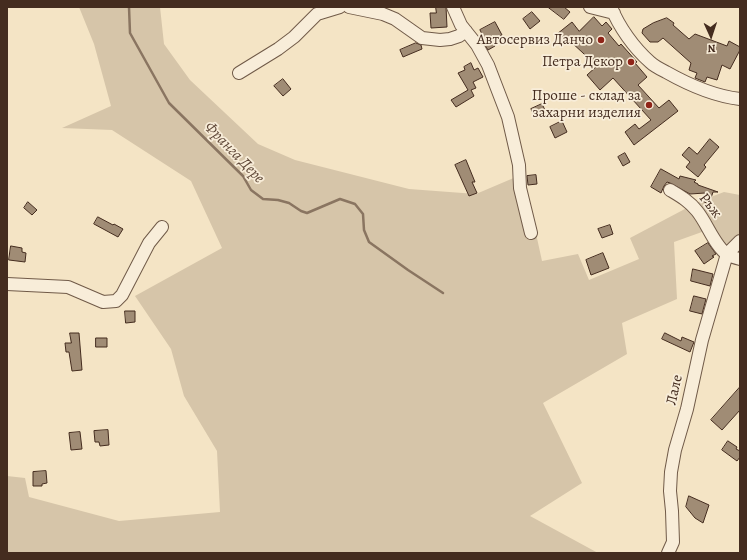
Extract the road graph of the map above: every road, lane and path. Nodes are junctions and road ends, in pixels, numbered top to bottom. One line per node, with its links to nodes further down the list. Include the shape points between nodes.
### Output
1 (340, 7): 7 (street, via 317,14 278,50)
2 (349, 7): 6 (street, via 395,19 422,38 440,40 459,36)
3 (453, 7): 6 (street)
4 (590, 7): 5 (street)
5 (612, 10): 8 (street, via 625,33 651,63 704,90)
6 (466, 31): 11 (street, via 488,65 508,117)
7 (239, 73)
8 (740, 99)
9 (670, 190): 13 (street, Ръж, via 696,210 720,248)
10 (162, 227): 15 (street, via 149,243 122,296 116,301 103,302 68,287)
11 (530, 233)
12 (740, 241): 13 (street, Лале)
13 (728, 254): 14 (street, Ръж); 16 (street, Лале, via 702,340 671,472 673,542)
14 (740, 259)
15 (7, 284)
16 (668, 553)

